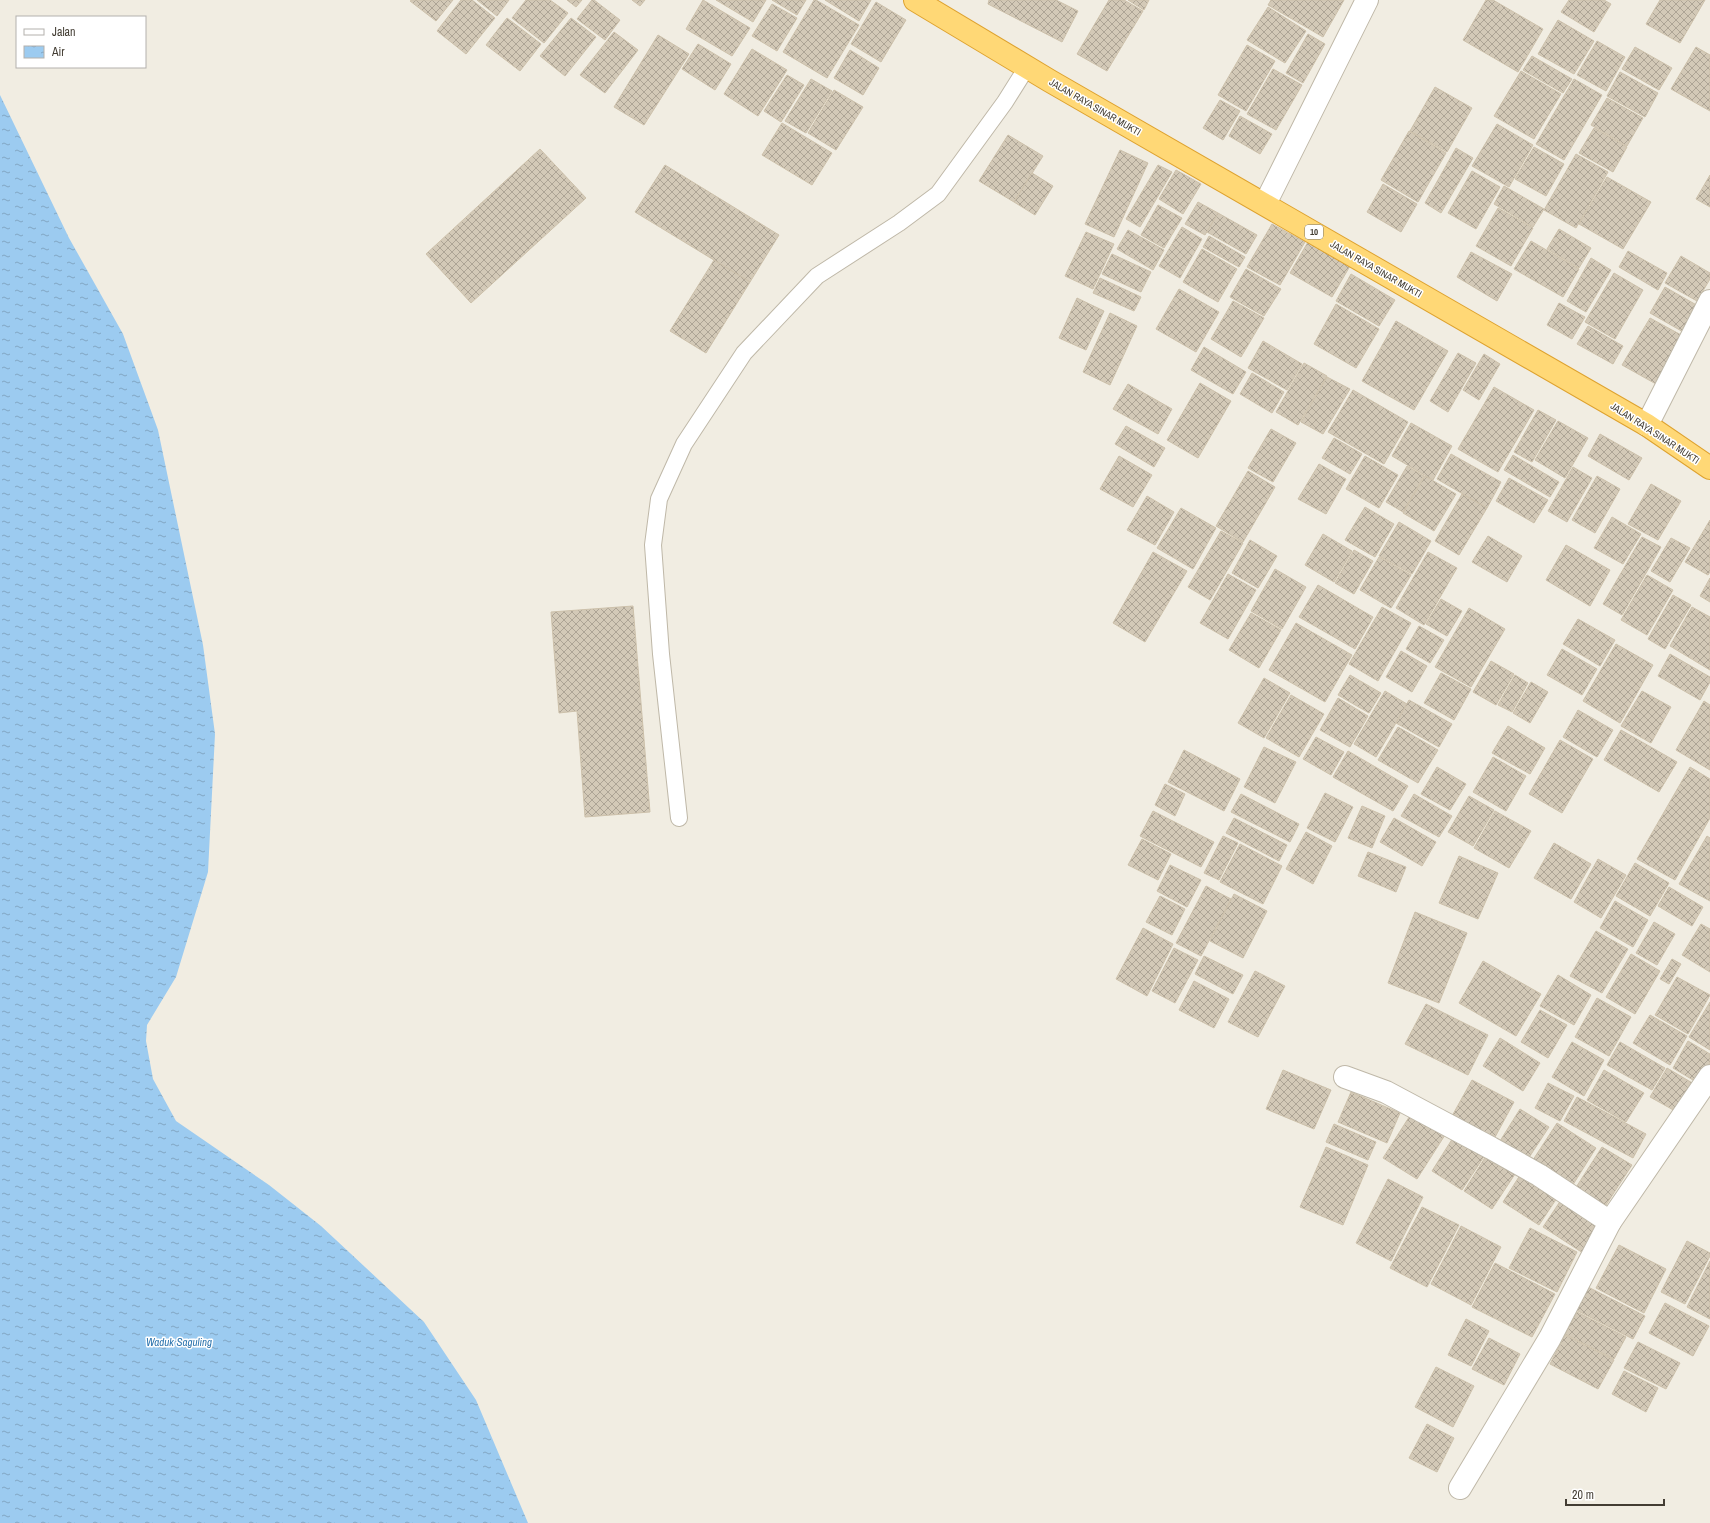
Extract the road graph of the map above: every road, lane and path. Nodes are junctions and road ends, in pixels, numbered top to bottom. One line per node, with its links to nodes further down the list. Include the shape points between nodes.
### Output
1 (915, 0): 3 (highway, JALAN RAYA SINAR MUKTI / 10)
2 (1367, 0): 4 (street)
3 (1027, 67): 4 (highway, JALAN RAYA SINAR MUKTI / 10); 8 (lane, via 1005,102 938,194 817,276 744,353 684,444 659,499 653,545 661,654)
4 (1265, 204): 6 (highway, JALAN RAYA SINAR MUKTI / 10)
5 (1710, 301): 6 (street)
6 (1647, 425): 7 (highway, JALAN RAYA SINAR MUKTI / 10)
7 (1710, 468)
8 (680, 818)
9 (1710, 1076): 11 (street)
10 (1345, 1077): 11 (street, via 1386,1092 1539,1174)
11 (1610, 1222): 12 (street, via 1550,1338)
12 (1460, 1488)

